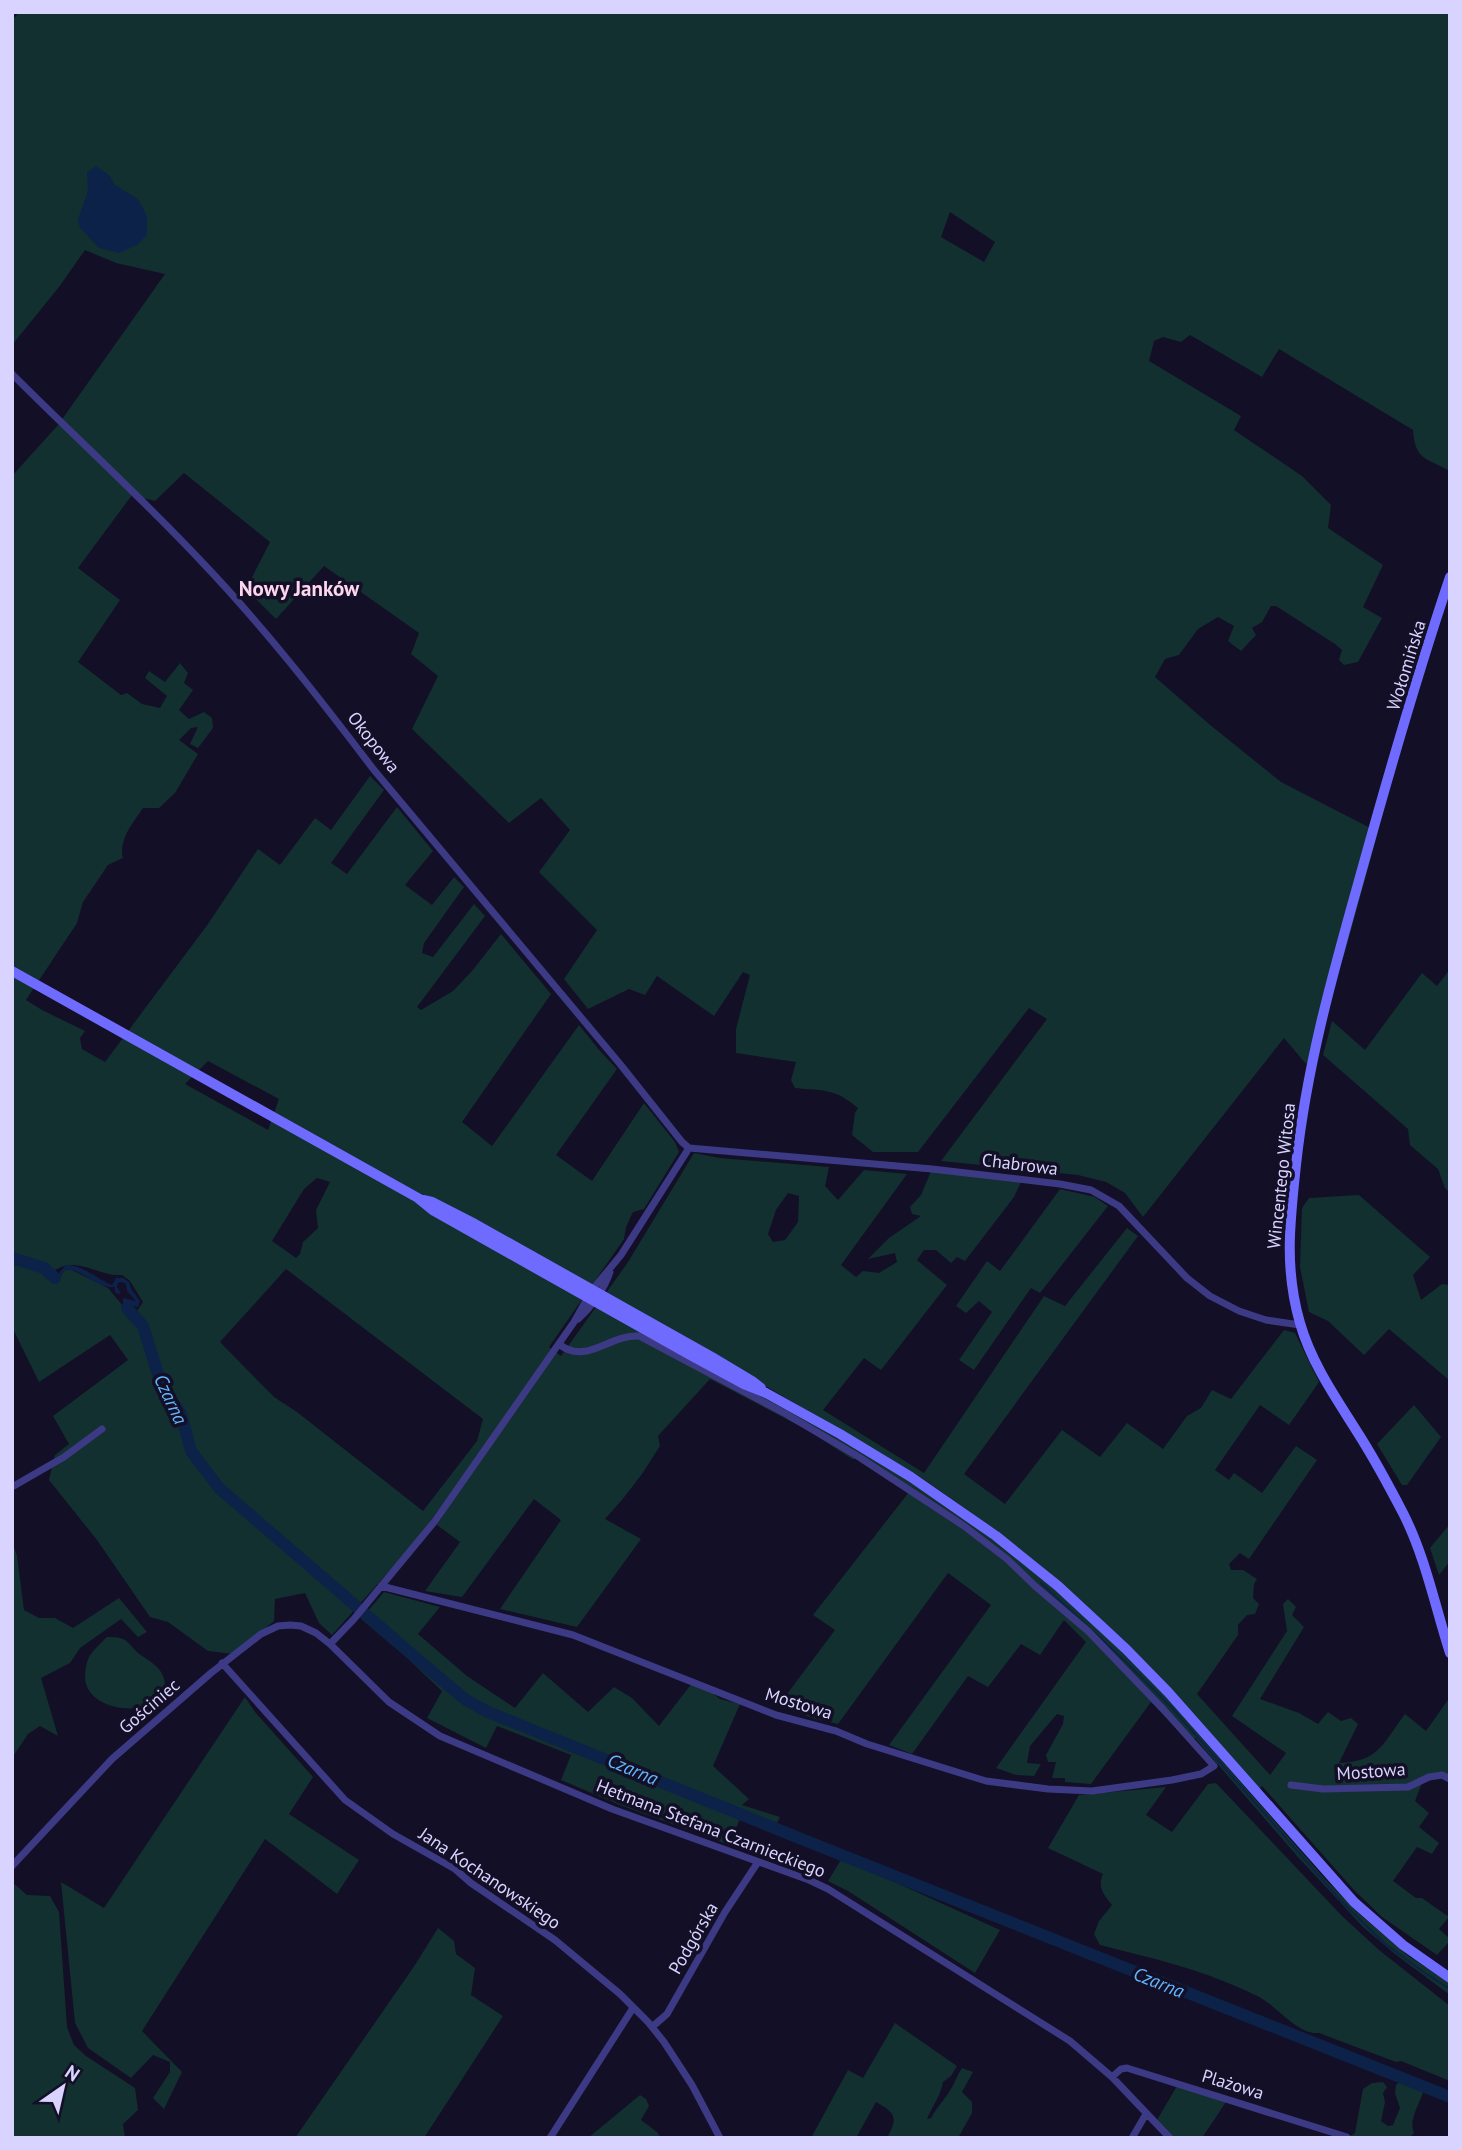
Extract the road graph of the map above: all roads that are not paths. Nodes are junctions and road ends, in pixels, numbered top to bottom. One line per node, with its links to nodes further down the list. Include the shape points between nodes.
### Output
1 (12, 374): 5 (street, Okopowa, via 249,614)
2 (1450, 577): 3 (main road, Wołomińska)
3 (1392, 762): 7 (main road, Wincentego Witosa, via 1313,1051 1303,1108 1288,1252)
4 (12, 971): 6 (main road, via 418,1198 475,1224)
5 (689, 1148): 6 (street); 7 (street, Chabrowa, via 932,1169 1091,1190 1119,1206 1210,1296 1266,1320)
6 (593, 1296): 8 (street); 19 (main road, via 911,1477 996,1536 1126,1649 1354,1902)
7 (1300, 1325): 13 (main road, Wincentego Witosa, via 1329,1389 1403,1514)
8 (559, 1344): 11 (street, via 435,1521); 11 (street, Mostowa, via 579,1353 624,1336 639,1336 786,1415 920,1496 1007,1559 1088,1631 1214,1766 1172,1780 1092,1791 986,1781 776,1715 573,1635)
9 (102, 1429): 10 (street)
10 (12, 1487)
11 (381, 1586): 12 (street)
12 (330, 1644): 14 (street, Gościniec, via 308,1629 283,1625 261,1634); 17 (street, Hetmana Stefana Czarnieckiego, via 389,1702 440,1736 612,1809)
13 (1450, 1653)
14 (222, 1663): 18 (street, Gościniec, via 111,1759); 20 (street, Jana Kochanowskiego, via 345,1800 455,1869 555,1940)
15 (1450, 1779): 16 (street, Mostowa, via 1429,1777 1408,1787)
16 (1291, 1785)
17 (758, 1862): 21 (street, Podgórska, via 667,2014); 22 (street, Hetmana Stefana Czarnieckiego, via 845,1899 1070,2041)
18 (12, 1866)
19 (1450, 1978)
20 (633, 2008): 21 (street, Jana Kochanowskiego); 25 (street)
21 (652, 2027): 26 (street, Jana Kochanowskiego, via 692,2085)
22 (1112, 2077): 23 (street, Hetmana Stefana Czarnieckiego); 24 (street, Plażowa, via 1127,2068)
23 (1146, 2113): 27 (street); 28 (street, Hetmana Stefana Czarnieckiego)
24 (1347, 2137)
25 (550, 2138)
26 (720, 2138)
27 (1132, 2138)
28 (1170, 2138)

